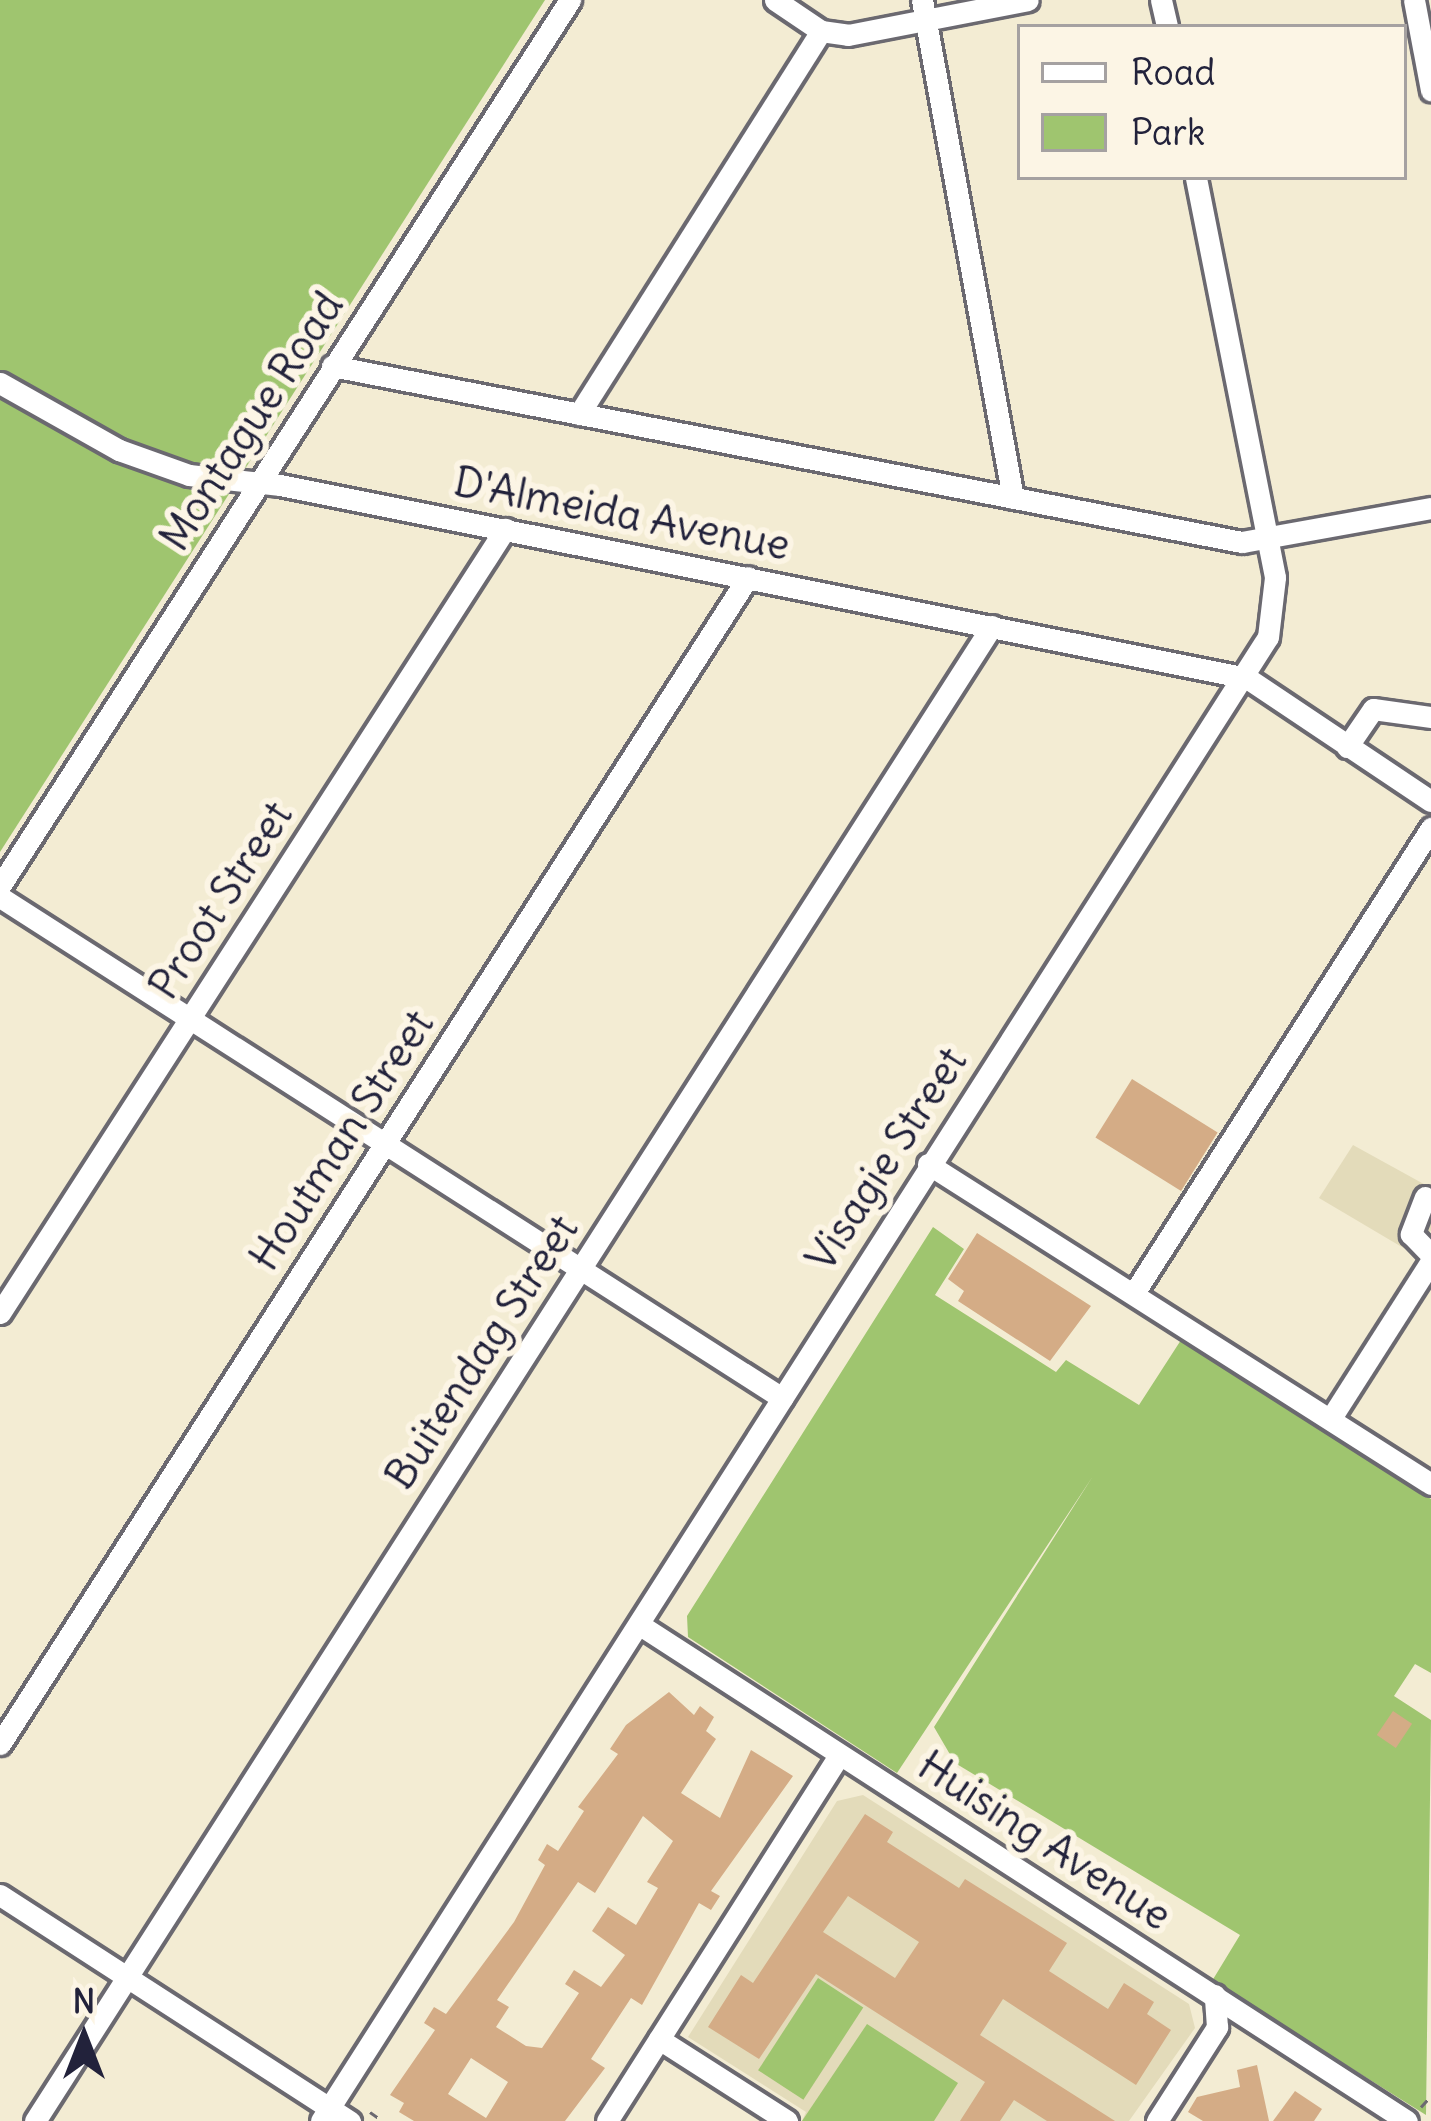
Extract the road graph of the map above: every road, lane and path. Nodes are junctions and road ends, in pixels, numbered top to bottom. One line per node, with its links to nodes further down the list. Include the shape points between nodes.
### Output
1 (570, 0): 9 (street, Montague Road)
2 (775, 0): 6 (street)
3 (1028, 0): 5 (street)
4 (1414, 0): 7 (street)
5 (924, 11): 6 (street); 13 (street)
6 (821, 31): 11 (street)
7 (1431, 90)
8 (1197, 180): 16 (street, Visagie Street)
9 (332, 366): 11 (street); 12 (street, Montague Road)
10 (0, 382): 12 (street, D'Almeida Avenue, via 152,464)
11 (579, 414): 13 (street)
12 (257, 485): 15 (street, D'Almeida Avenue); 24 (street, Montague Road)
13 (1013, 498): 16 (street, via 1242,542)
14 (1431, 508): 16 (street)
15 (505, 529): 17 (street, D'Almeida Avenue); 26 (street, Proot Street)
16 (1267, 539): 19 (street, Visagie Street, via 1274,616)
17 (748, 577): 18 (street, D'Almeida Avenue); 27 (street, Houtman Street)
18 (992, 626): 19 (street, D'Almeida Avenue); 31 (street, Buitendag Street)
19 (1247, 678): 21 (street); 28 (street, Visagie Street)
20 (1431, 717): 21 (street, via 1373,709)
21 (1347, 747): 22 (street)
22 (1431, 801)
23 (1431, 828): 32 (street)
24 (0, 886)
25 (0, 897): 26 (street)
26 (190, 1019): 27 (street); 33 (street, Proot Street)
27 (385, 1144): 31 (street); 38 (street, Houtman Street)
28 (928, 1164): 32 (street); 34 (street, Visagie Street)
29 (1426, 1197): 30 (street, via 1411,1234)
30 (1431, 1258): 35 (street)
31 (580, 1269): 34 (street); 41 (street, Buitendag Street)
32 (1134, 1293): 35 (street)
33 (0, 1313)
34 (782, 1398): 37 (street, Visagie Street)
35 (1331, 1418): 36 (street)
36 (1431, 1484)
37 (640, 1625): 39 (street, Huising Avenue); 46 (street, Visagie Street)
38 (0, 1744)
39 (839, 1755): 42 (street, Huising Avenue); 45 (street)
40 (0, 1895): 41 (street)
41 (128, 1977): 46 (street); 47 (street, Buitendag Street)
42 (1215, 1995): 43 (street, Huising Avenue); 44 (street)
43 (1252, 2020): 44 (street); 52 (street, Huising Avenue)
44 (1217, 2027): 51 (street)
45 (659, 2038): 49 (street); 50 (street)
46 (326, 2115): 48 (street)
47 (35, 2121)
48 (350, 2121)
49 (607, 2121)
50 (787, 2121)
51 (1157, 2121)
52 (1407, 2121)

